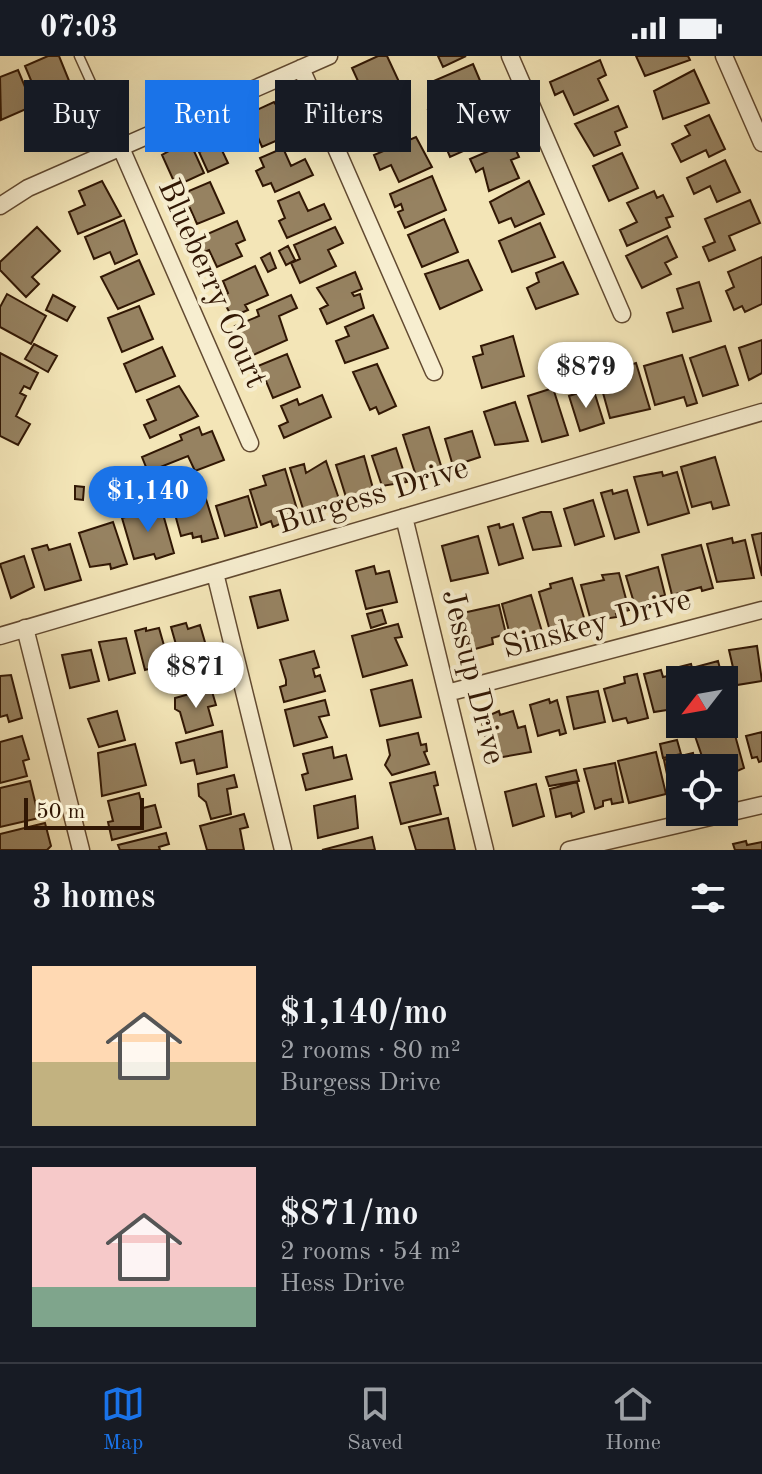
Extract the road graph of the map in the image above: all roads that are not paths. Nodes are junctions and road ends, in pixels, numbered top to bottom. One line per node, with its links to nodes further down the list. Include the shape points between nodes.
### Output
1 (79, 56): 6 (lane)
2 (329, 56): 5 (street)
3 (510, 56): 12 (street)
4 (724, 56): 7 (street)
5 (301, 68): 8 (street); 13 (street)
6 (90, 80)
7 (762, 143)
8 (129, 144)
9 (112, 152): 11 (street, via 28,188)
10 (123, 152): 15 (street, Blueberry Court)
11 (0, 206)
12 (622, 314)
13 (434, 372)
14 (762, 412): 16 (street, Burgess Drive)
15 (250, 443)
16 (404, 517): 17 (street, Burgess Drive); 21 (street, Jessup Drive)
17 (215, 573): 19 (street, Burgess Drive); 24 (street)
18 (762, 610): 21 (street, Sinskey Drive)
19 (25, 628): 20 (street, Burgess Drive); 23 (street)
20 (0, 636)
21 (447, 693): 25 (street, Jessup Drive)
22 (762, 805): 26 (street)
23 (81, 850)
24 (283, 850)
25 (485, 850)
26 (569, 850)

